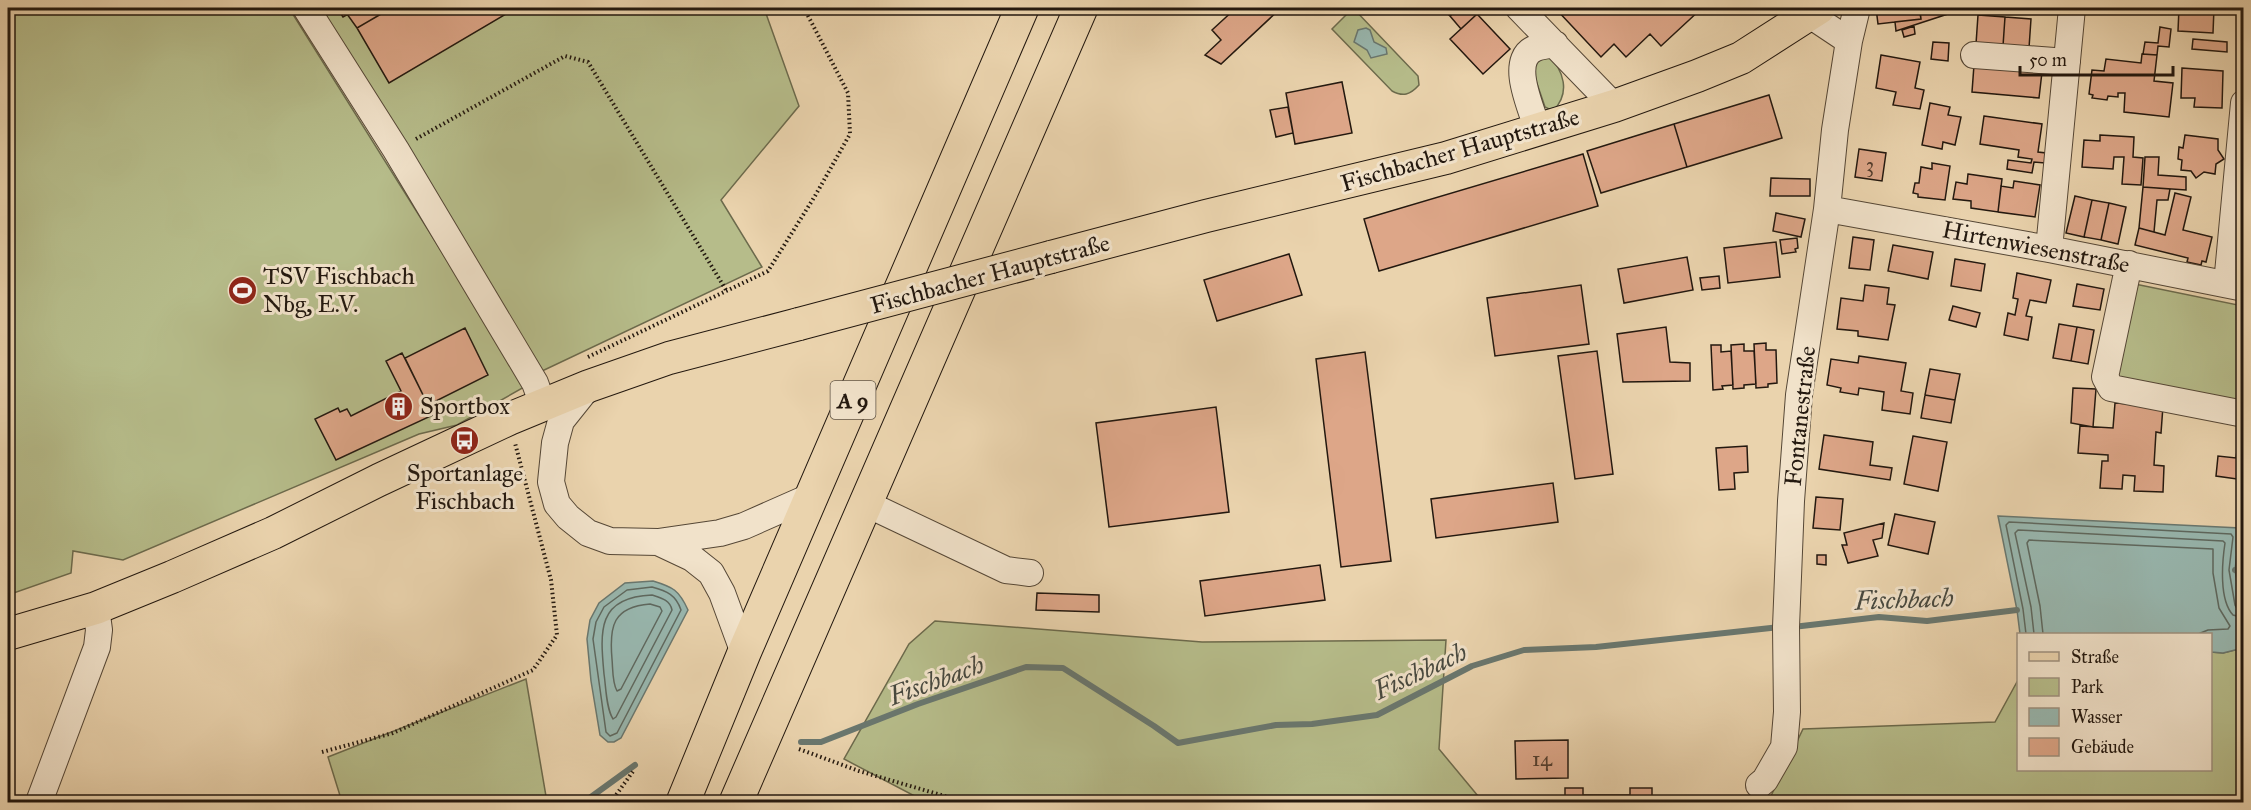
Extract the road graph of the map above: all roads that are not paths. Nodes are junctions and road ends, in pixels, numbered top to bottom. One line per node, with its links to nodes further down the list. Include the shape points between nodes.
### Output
1 (306, 8): 20 (street, via 396,150 535,383)
2 (1022, 8): 22 (highway, A 9)
3 (1081, 8): 23 (highway, A 9)
4 (1519, 8): 9 (street)
5 (1857, 8): 8 (street, Fontanestraße)
6 (2072, 8): 11 (street)
7 (1815, 11): 8 (street); 13 (main road, Fischbacher Hauptstraße, via 1741,57)
8 (1849, 42): 15 (street, Fontanestraße)
9 (1554, 44): 13 (street); 14 (street, via 1534,48 1524,57 1521,69)
10 (1974, 55): 11 (street)
11 (2067, 63): 16 (street)
12 (2244, 103): 18 (street)
13 (1614, 106): 14 (main road, Fischbacher Hauptstraße)
14 (1538, 130): 19 (main road, Fischbacher Hauptstraße, bridge, via 1446,158 1206,216 669,358)
15 (1827, 209): 16 (street, Hirtenwiesenstraße); 29 (street, Fontanestraße, via 1799,395 1791,501 1784,747)
16 (2049, 249): 17 (street, Hirtenwiesenstraße)
17 (2129, 264): 18 (street, Hirtenwiesenstraße); 21 (street, via 2105,376 2111,388)
18 (2235, 286)
19 (583, 374): 20 (main road, Fischbacher Hauptstraße); 24 (street, via 555,443 551,482 557,504 588,533 610,541)
20 (543, 405): 26 (main road, Fischbacher Hauptstraße, via 273,533)
21 (2244, 414)
22 (812, 496): 24 (street, via 744,526); 28 (highway, A 9)
23 (867, 504): 25 (street, via 1006,570); 32 (highway, A 9)
24 (658, 543): 28 (street, via 692,558 711,573)
25 (1030, 573)
26 (96, 608): 27 (main road, Fischbacher Hauptstraße); 31 (street, via 97,647)
27 (8, 634)
28 (744, 653): 30 (highway, A 9)
29 (1759, 785)
30 (683, 799)
31 (39, 802)
32 (736, 802)

